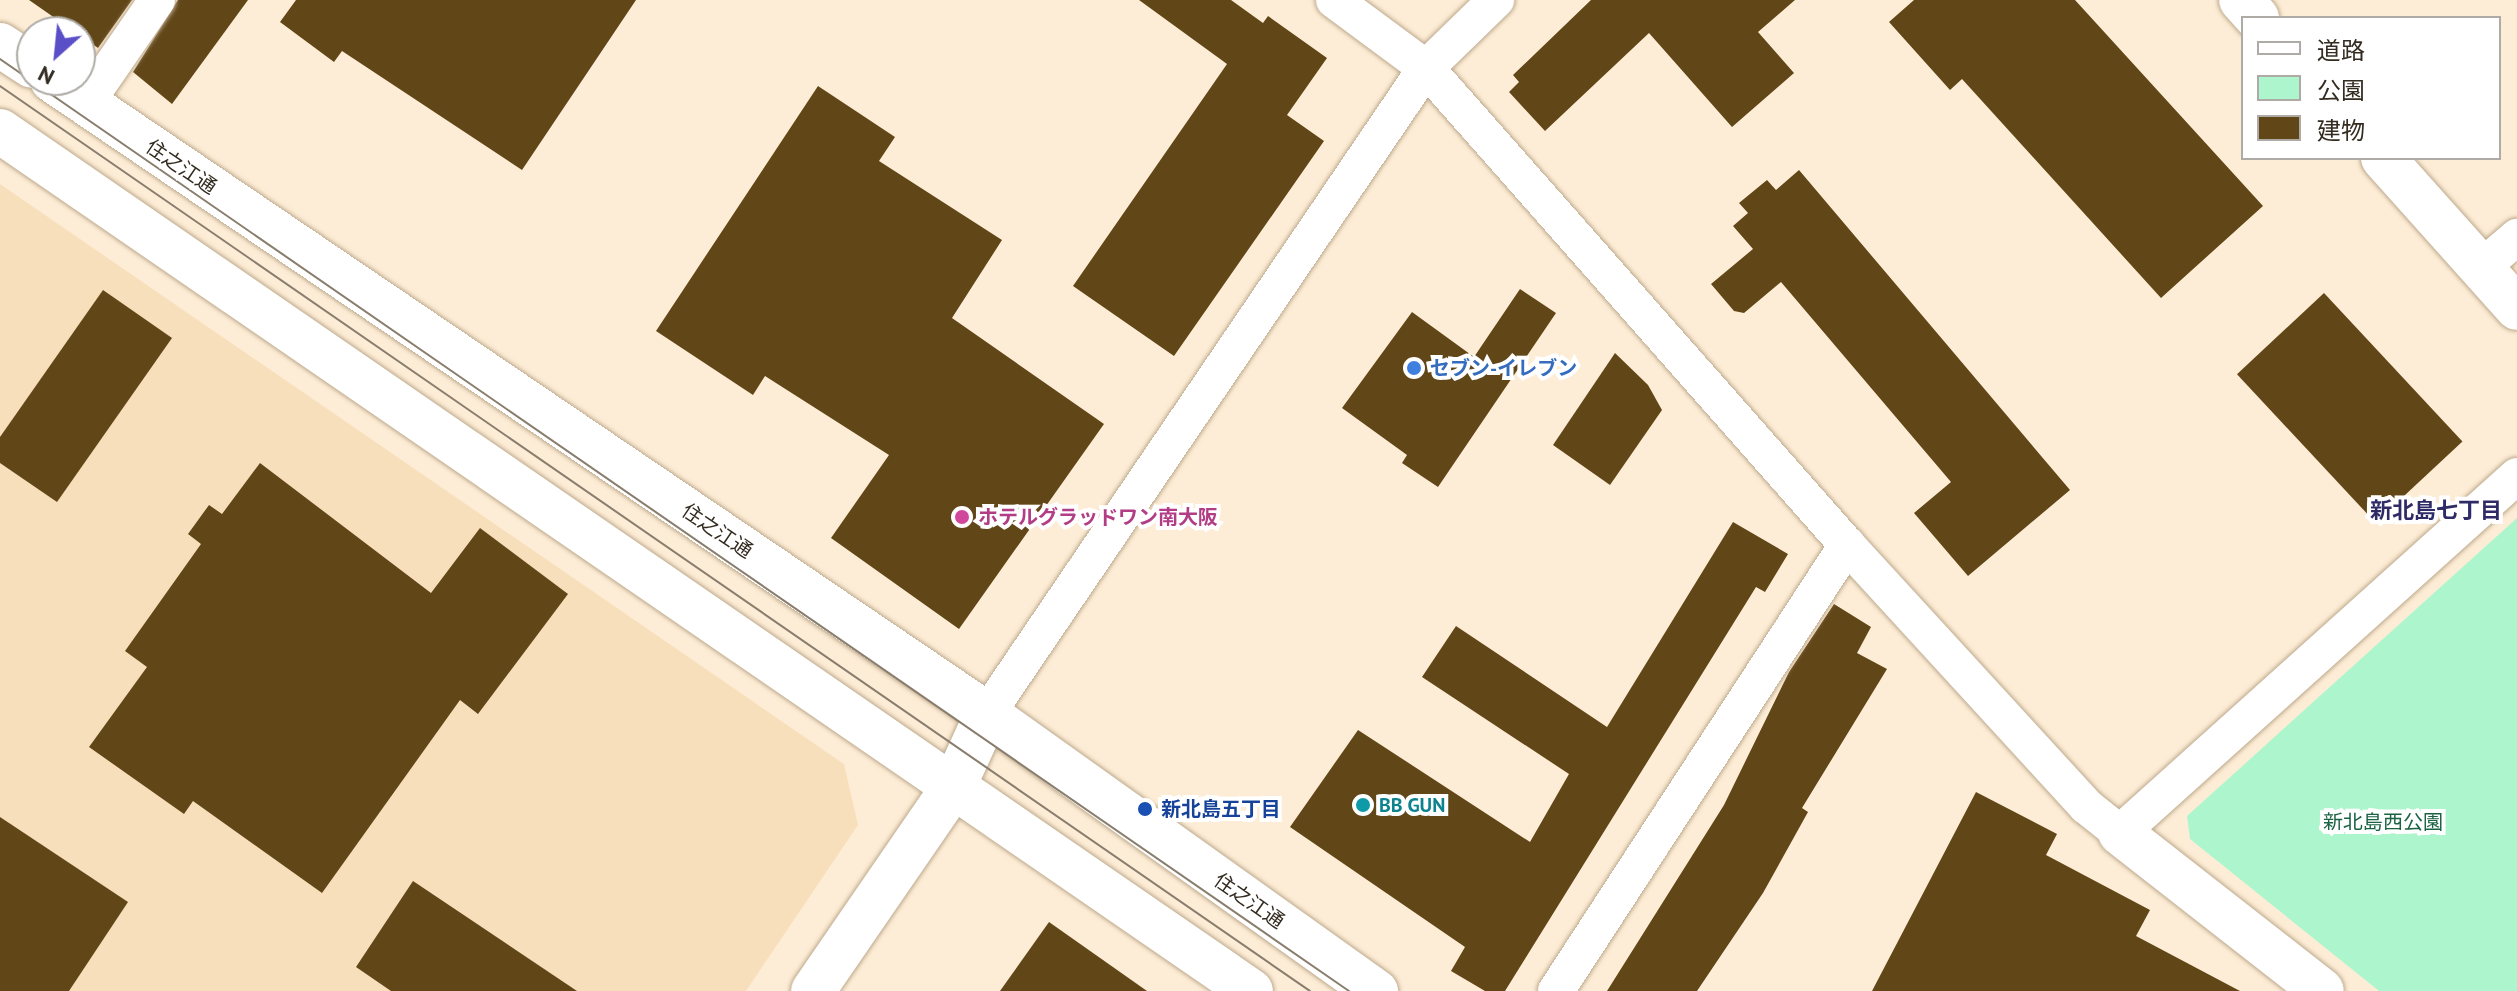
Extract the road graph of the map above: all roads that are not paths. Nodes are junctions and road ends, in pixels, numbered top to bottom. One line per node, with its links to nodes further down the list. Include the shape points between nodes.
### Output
1 (157, 0): 6 (street)
2 (1334, 0): 7 (street)
3 (1496, 0): 7 (street)
4 (2241, 0): 5 (main road)
5 (2255, 16)
6 (96, 64)
7 (1426, 68): 15 (street); 16 (street)
8 (75, 96): 16 (main road, 住之江通)
9 (0, 131): 17 (main road)
10 (2385, 160): 12 (main road)
11 (2517, 237): 12 (street)
12 (2481, 268): 13 (main road)
13 (2517, 308)
14 (2517, 476): 18 (street)
15 (1847, 545): 18 (street, via 2086,806); 22 (street)
16 (987, 714): 17 (main road); 21 (main road, 住之江通)
17 (954, 786): 19 (main road); 20 (main road)
18 (2120, 833): 23 (main road)
19 (813, 991)
20 (1251, 991)
21 (1376, 991)
22 (1556, 991)
23 (2322, 991)

